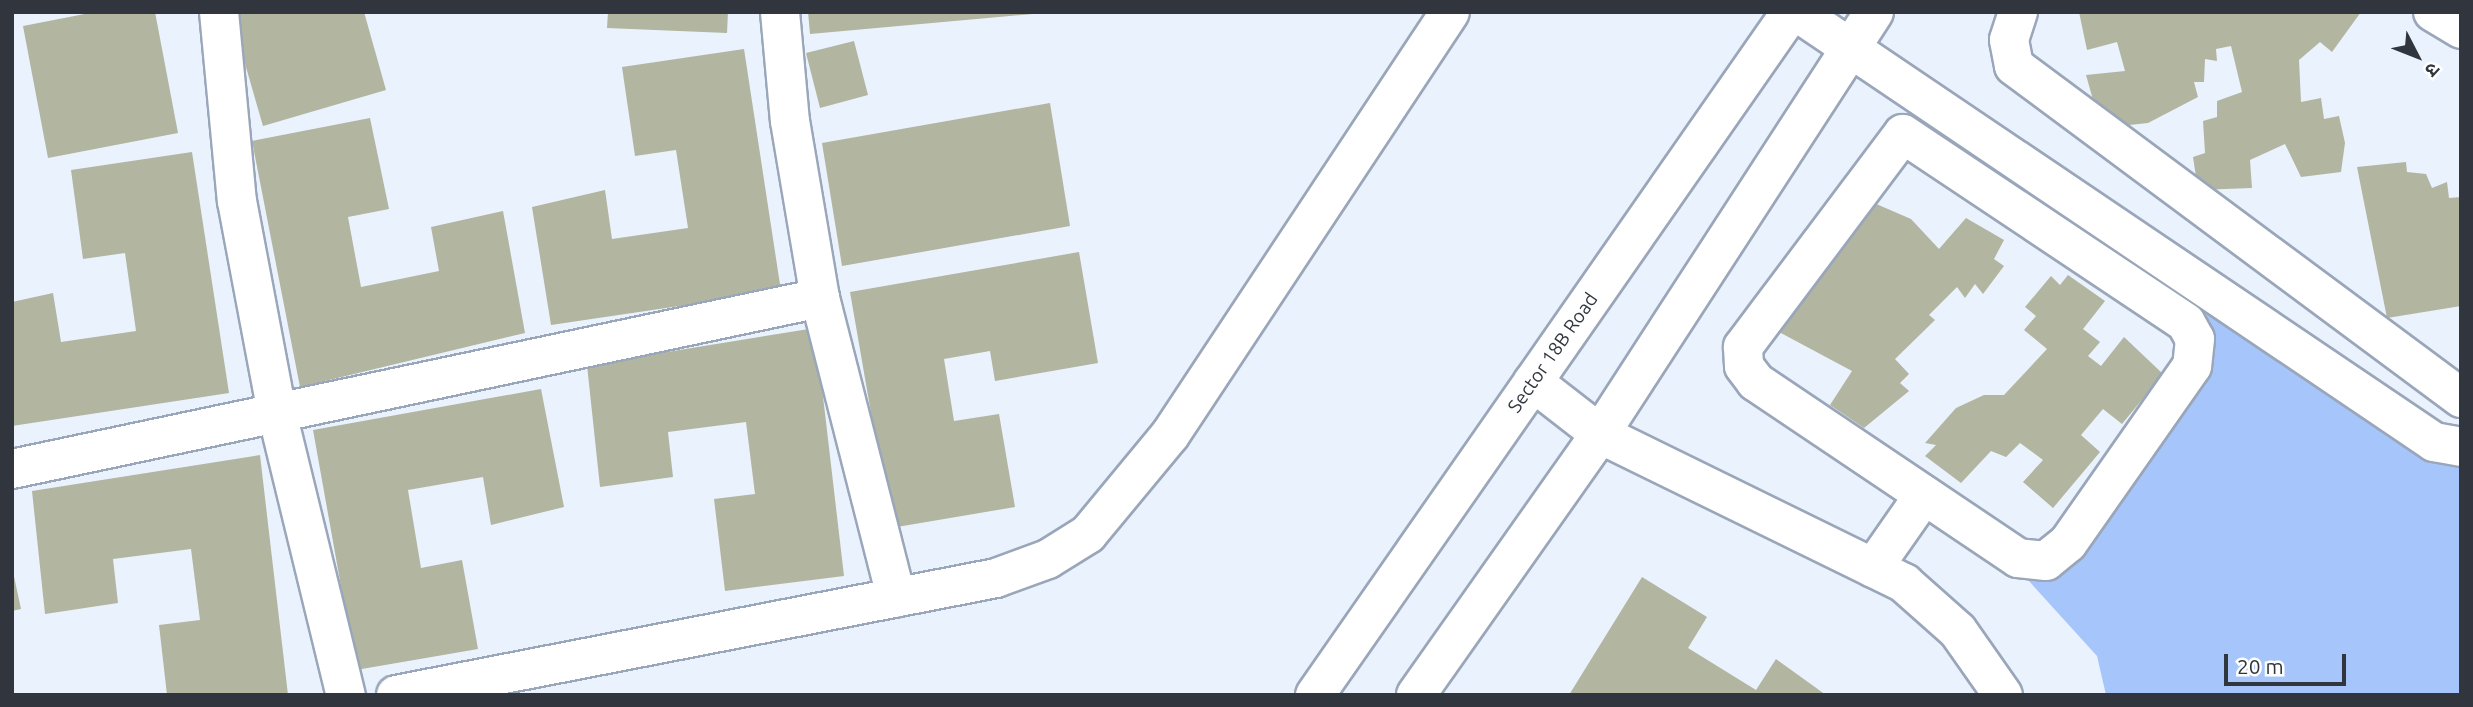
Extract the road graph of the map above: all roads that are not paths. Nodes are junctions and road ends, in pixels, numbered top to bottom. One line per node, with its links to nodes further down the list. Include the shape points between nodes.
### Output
1 (219, 12): 14 (street, via 237,201)
2 (780, 12): 11 (street, via 790,121)
3 (1450, 12): 20 (street, via 1170,435 1088,534 1048,559 996,578)
4 (1791, 12): 12 (street, Sector 18B Road)
5 (1797, 12): 10 (street)
6 (1874, 12): 10 (street)
7 (2018, 12): 13 (street, via 2009,40 2014,66)
8 (2433, 12): 9 (street)
9 (2461, 29)
10 (1850, 50): 15 (street); 16 (street, via 2434,442)
11 (820, 298): 14 (street); 20 (street)
12 (1533, 382): 15 (street); 23 (street, Sector 18B Road)
13 (2461, 398)
14 (277, 413): 17 (street); 21 (street)
15 (1600, 433): 19 (street); 24 (street)
16 (2461, 447)
17 (12, 469)
18 (1924, 495): 18 (street, via 2018,558 2046,561 2068,543 2196,354 2186,323 1903,134 1743,347 1756,382); 19 (street)
19 (1873, 568): 25 (street, via 1904,583 1958,631)
20 (896, 597): 22 (street)
21 (346, 695)
22 (396, 695)
23 (1315, 695)
24 (1416, 695)
25 (2003, 695)

